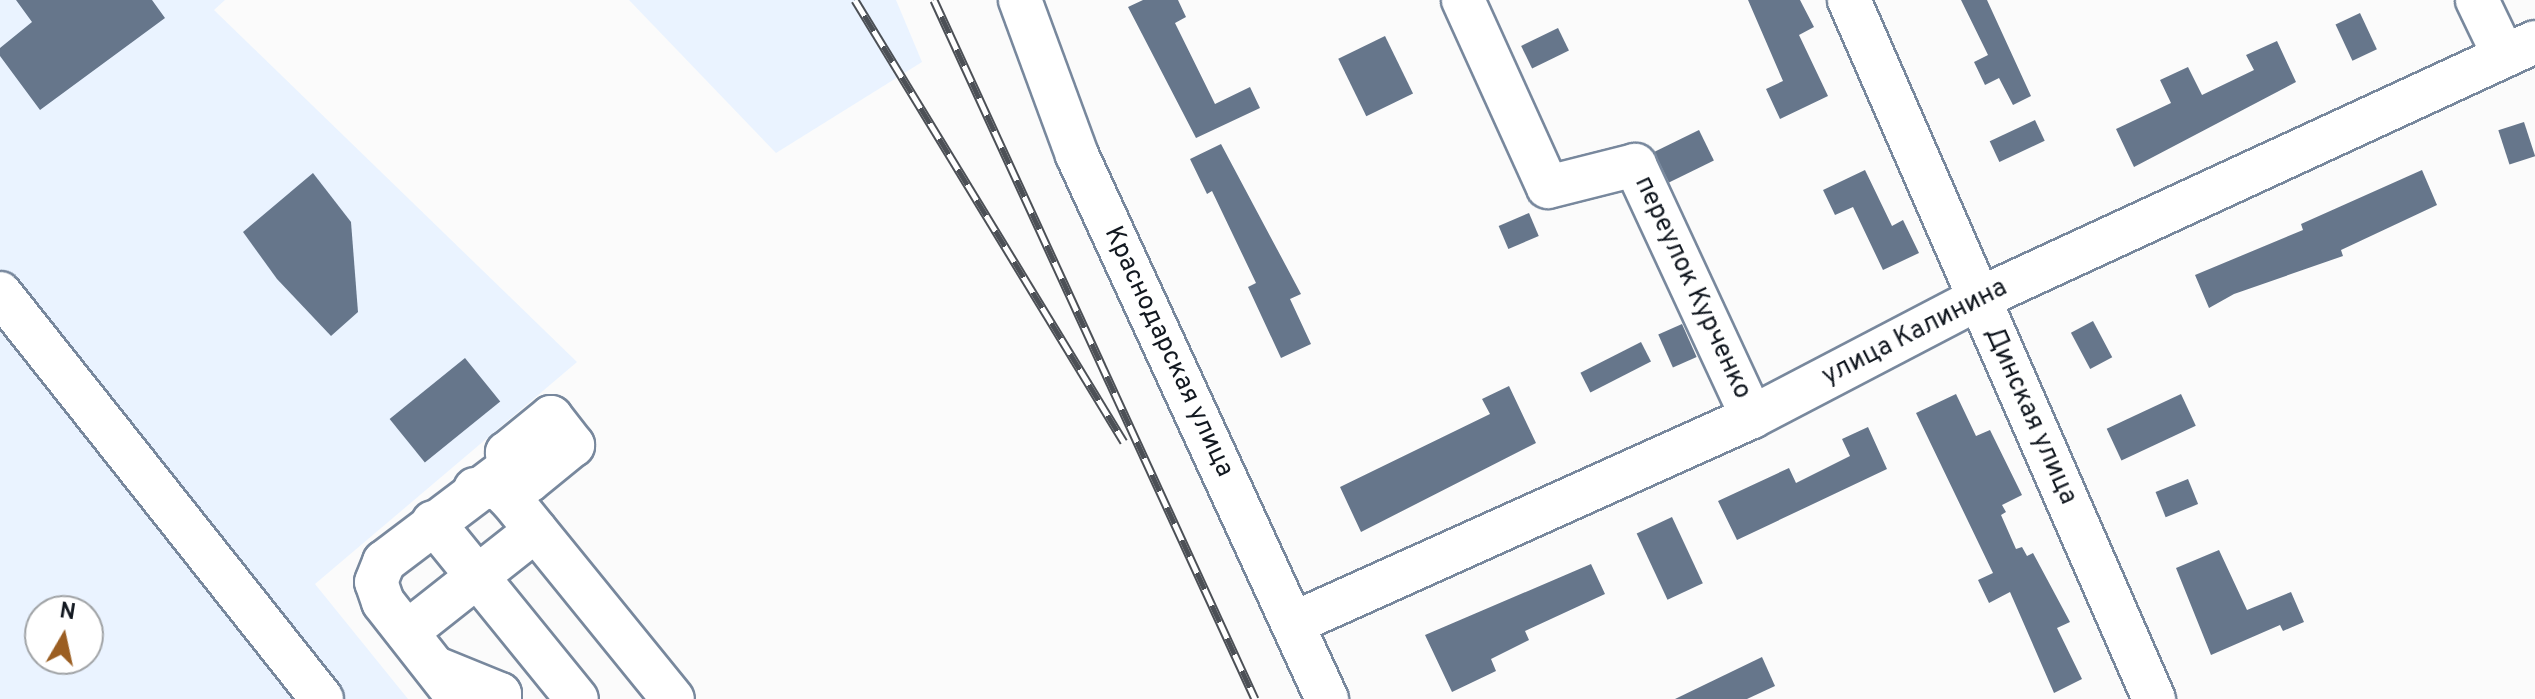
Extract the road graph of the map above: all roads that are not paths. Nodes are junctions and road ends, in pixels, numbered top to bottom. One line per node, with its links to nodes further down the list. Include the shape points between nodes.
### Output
1 (1020, 0): 12 (street, Краснодарская улица, via 1077,155)
2 (1463, 0): 8 (street, переулок Курченко, via 1548,187 1635,165)
3 (1849, 0): 7 (street, Динская улица)
4 (2477, 0): 5 (street)
5 (2520, 49): 7 (street, улица Калинина)
6 (0, 293): 16 (street)
7 (1978, 299): 8 (street, улица Калинина); 22 (street, Динская улица)
8 (1752, 417): 12 (street, улица Калинина)
9 (512, 491): 10 (street); 11 (street); 14 (street)
10 (433, 522): 11 (street); 13 (street, via 384,562 376,582 383,602)
11 (476, 578): 13 (street); 18 (street)
12 (1294, 623): 21 (street, Краснодарская улица)
13 (407, 632): 15 (street)
14 (630, 645): 19 (street, via 629,676); 20 (street)
15 (447, 683): 17 (street, via 500,694)
16 (322, 699)
17 (500, 699)
18 (577, 699)
19 (644, 699)
20 (673, 699)
21 (1327, 699)
22 (2154, 699)

